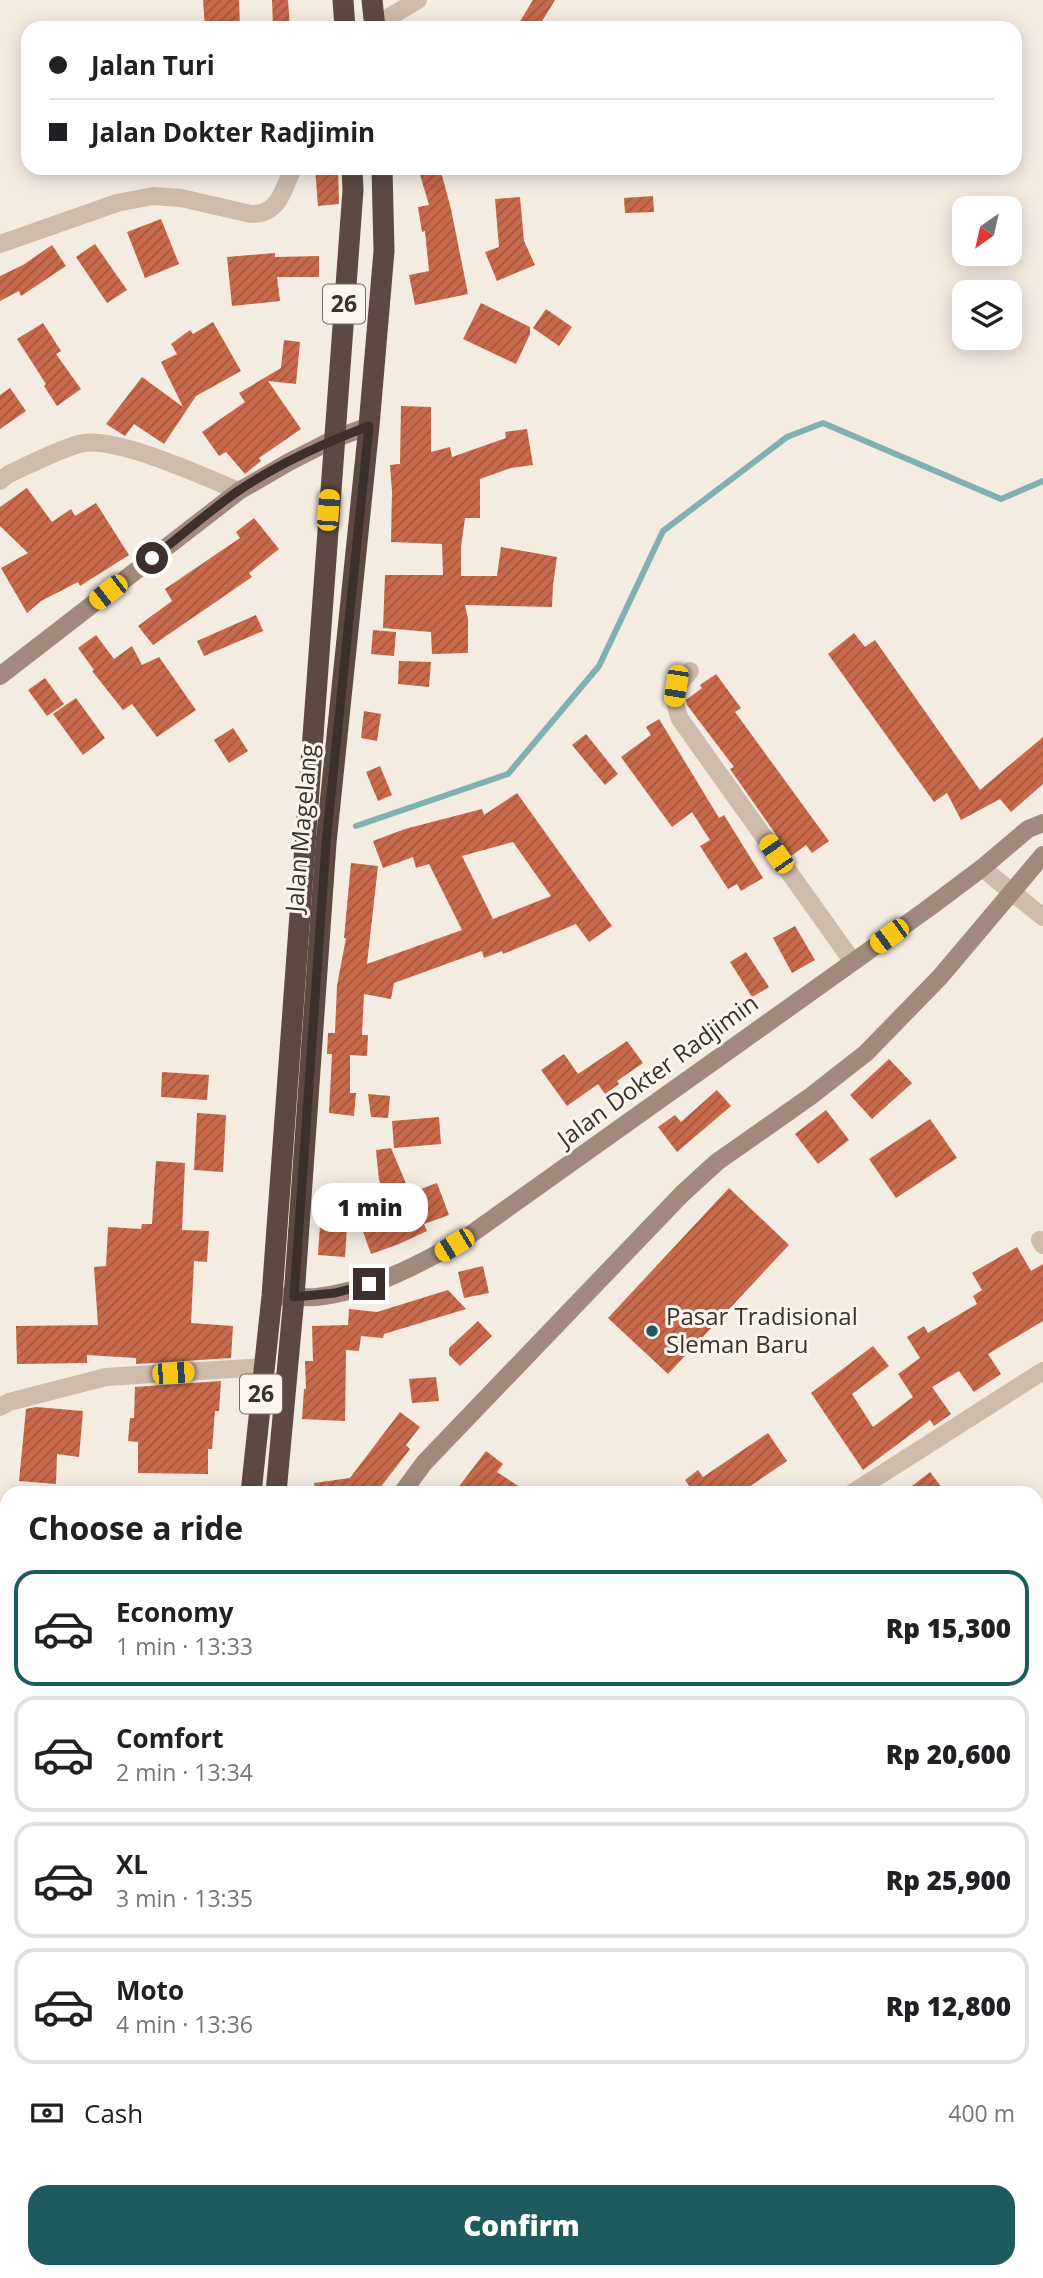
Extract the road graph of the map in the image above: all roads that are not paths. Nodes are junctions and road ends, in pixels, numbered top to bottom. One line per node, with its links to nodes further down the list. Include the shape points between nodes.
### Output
1 (343, 0): 4 (highway)
2 (372, 0): 5 (highway)
3 (418, 0): 6 (street)
4 (344, 21)
5 (374, 21)
6 (384, 21)
7 (290, 175): 10 (street, via 275,206 262,214 153,196 117,203)
8 (352, 175): 12 (highway, Jalan Magelang / 26)
9 (382, 175): 11 (highway, Jalan Magelang / 26, via 384,251)
10 (0, 244)
11 (369, 426): 12 (main road); 24 (highway, Jalan Magelang / 26, via 326,843)
12 (334, 439): 14 (main road); 23 (highway, Jalan Magelang / 26)
13 (3, 473): 14 (street, via 81,443 110,445)
14 (239, 491): 16 (main road)
15 (690, 671): 22 (street, via 676,686 674,703 680,719)
16 (0, 676)
17 (1043, 823): 19 (main road, Jalan Dokter Radjimin, via 1028,829)
18 (1043, 855): 20 (main road)
19 (982, 868): 20 (street); 22 (main road, Jalan Dokter Radjimin)
20 (1012, 894): 21 (street); 30 (main road, via 866,1052 717,1162 682,1194)
21 (1043, 917)
22 (853, 962): 24 (main road, Jalan Dokter Radjimin, via 458,1242 384,1279 335,1293)
23 (272, 1296): 24 (main road, Jalan Dokter Radjimin); 25 (highway, Jalan Magelang / 26)
24 (294, 1297): 29 (highway, Jalan Magelang / 26)
25 (264, 1367): 27 (street, via 106,1377); 28 (highway, Jalan Magelang / 26)
26 (1043, 1371): 31 (street)
27 (0, 1407)
28 (252, 1486)
29 (277, 1486)
30 (407, 1486)
31 (878, 1486)

